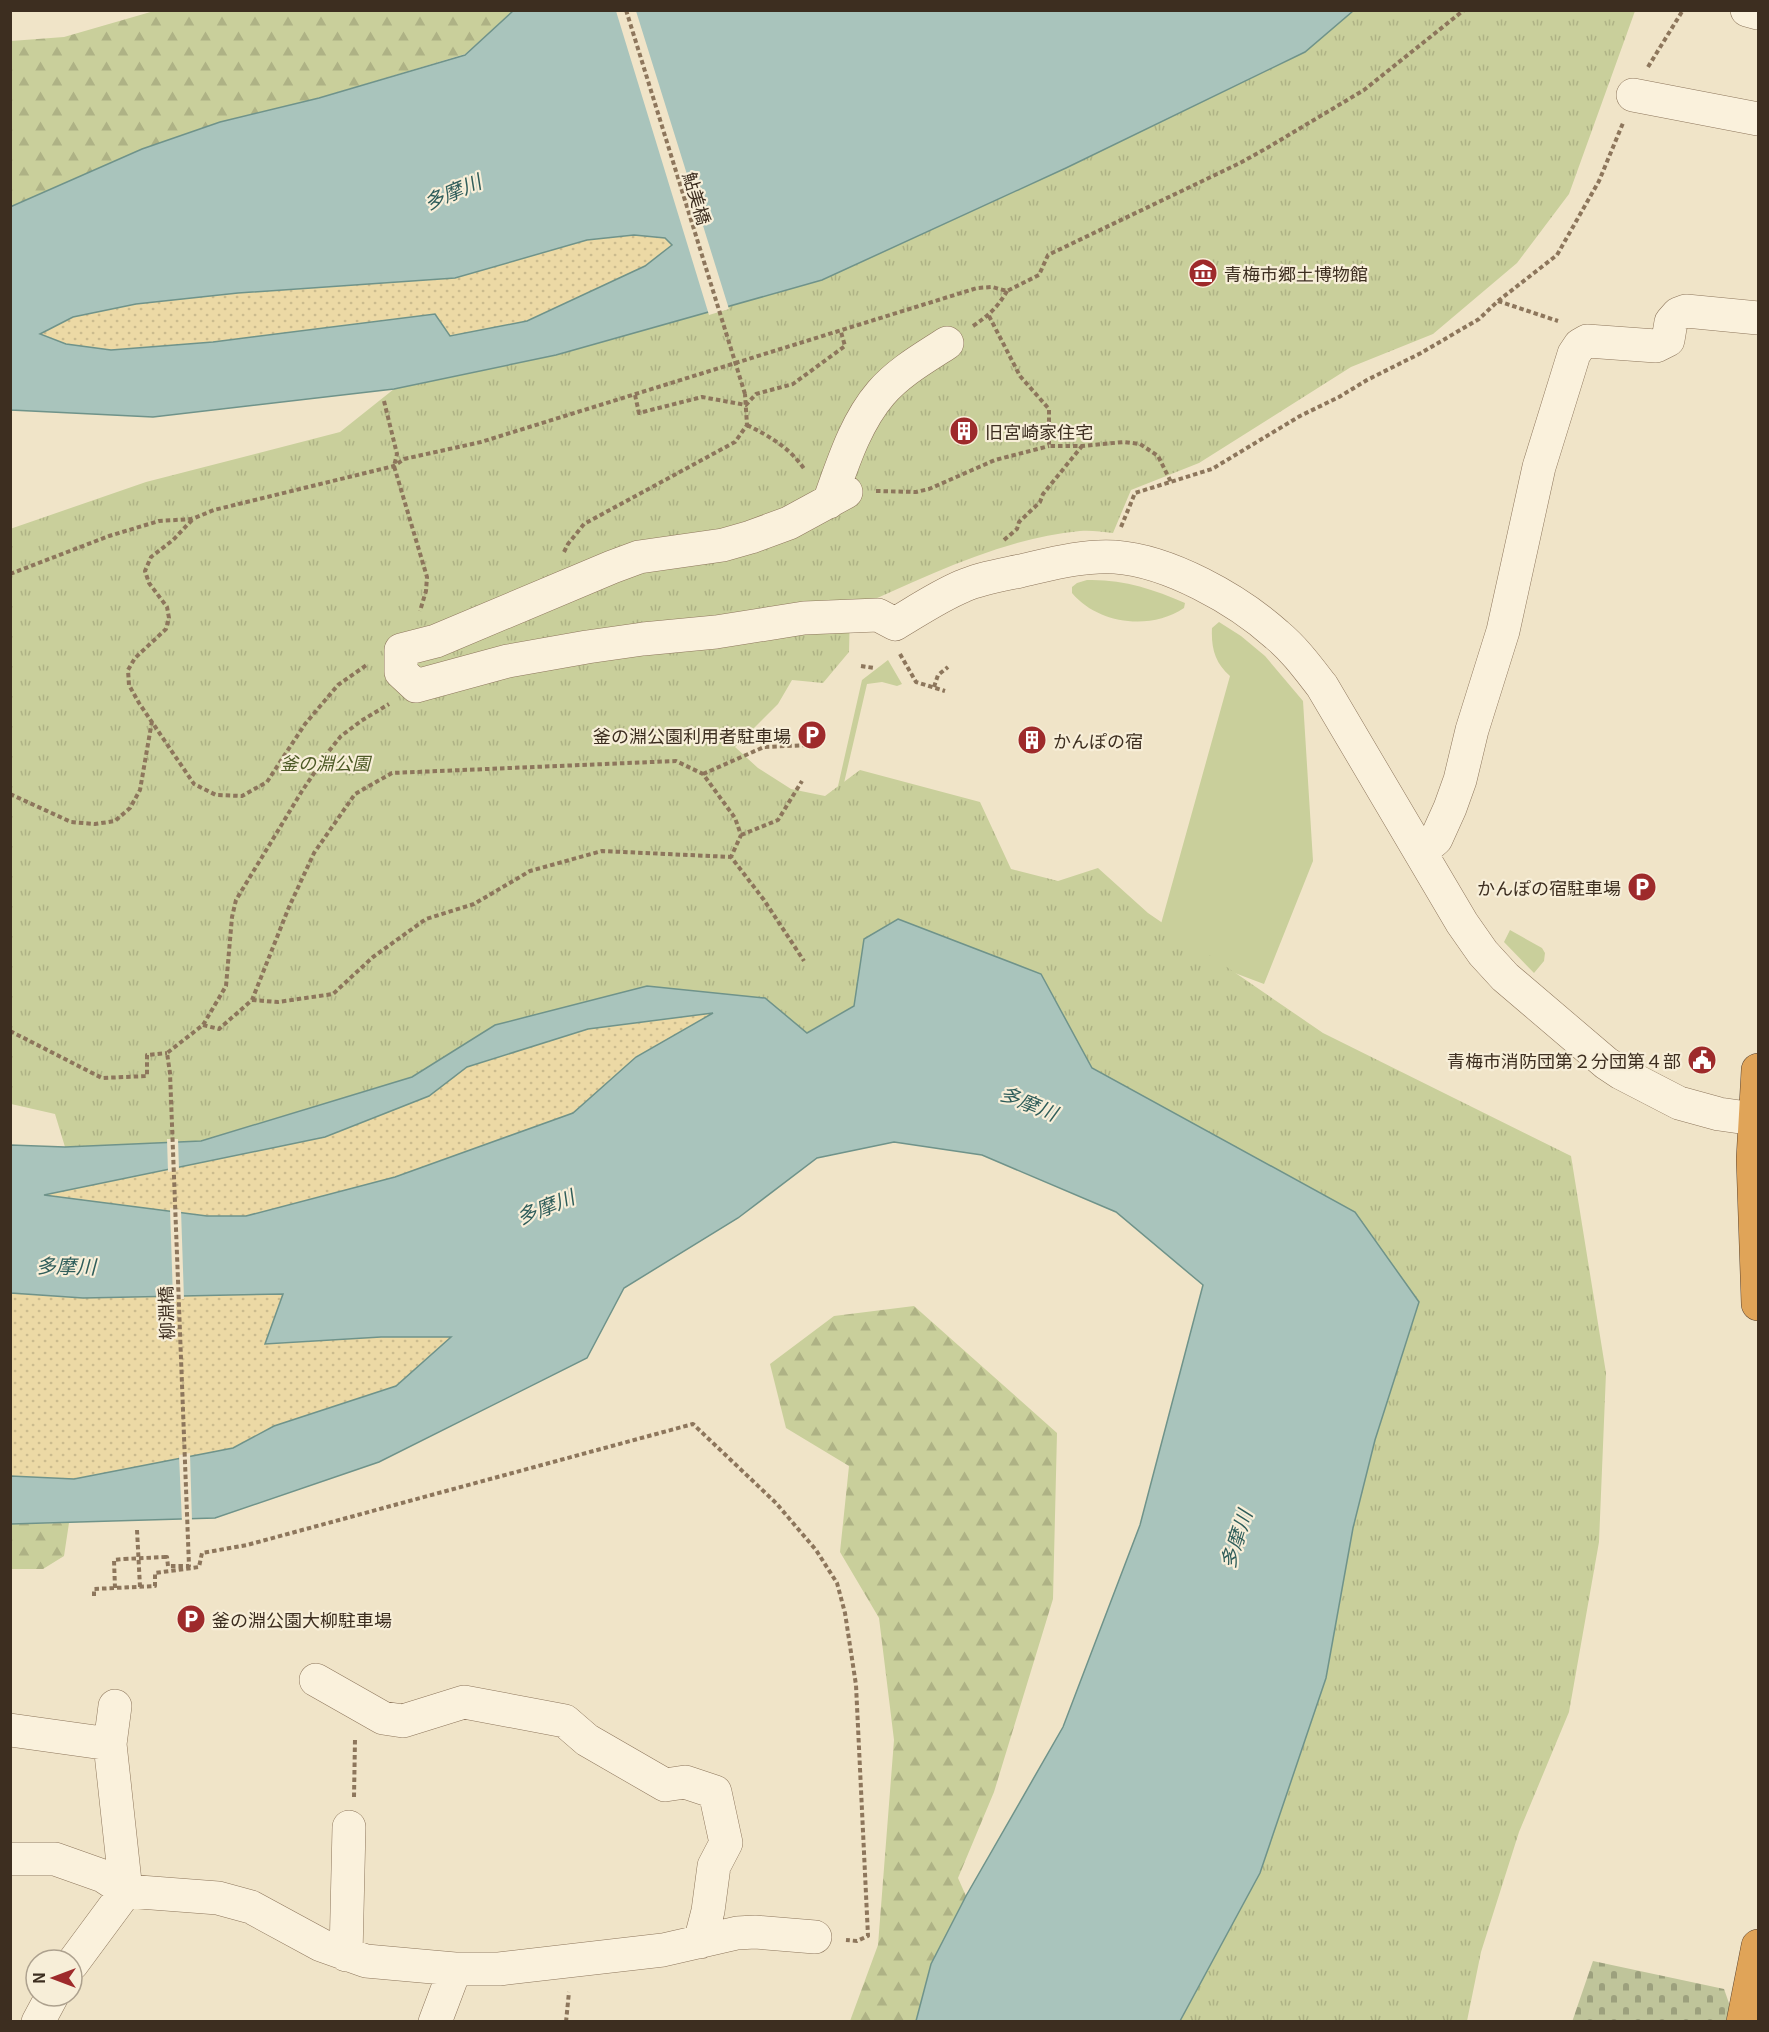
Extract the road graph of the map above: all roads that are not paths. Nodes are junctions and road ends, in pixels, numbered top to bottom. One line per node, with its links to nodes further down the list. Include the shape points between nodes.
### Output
1 (1747, 10): 2 (street)
2 (1758, 13)
3 (1633, 95): 4 (street)
4 (1758, 119)
5 (1758, 318): 7 (street, via 1686,311 1671,322 1668,340 1656,346 1587,341 1574,354 1539,467 1503,631 1457,789 1436,839)
6 (947, 343): 7 (street, via 910,366 879,394 856,434 837,497 789,523 751,537 639,558 436,641 401,650 401,672 416,686 508,661 575,649 804,618 878,615 897,638 934,601 976,582 1082,558 1116,557 1144,563 1218,593 1278,635 1322,686)
7 (1421, 852): 9 (street, via 1483,953 1505,977 1606,1063 1679,1103)
8 (1758, 1070): 9 (highway)
9 (1755, 1119): 10 (highway)
10 (1758, 1304)
11 (316, 1680): 19 (street, via 383,1719 404,1721 465,1702 566,1721 586,1740 665,1785 686,1782 715,1792 726,1843 714,1866)
12 (115, 1706): 14 (street)
13 (10, 1730): 14 (street)
14 (110, 1744): 17 (street)
15 (349, 1827): 22 (street)
16 (10, 1859): 17 (street, via 55,1859 103,1876)
17 (126, 1891): 21 (street); 22 (street, via 218,1898 251,1907)
18 (815, 1937): 19 (street, via 755,1932)
19 (700, 1942): 23 (street, via 663,1950 499,1969)
20 (1758, 1946): 27 (highway)
21 (84, 1948)
22 (346, 1955): 23 (street, via 366,1961)
23 (455, 1969): 26 (street)
24 (46, 2008): 25 (street)
25 (38, 2022)
26 (435, 2022)
27 (1743, 2022)

